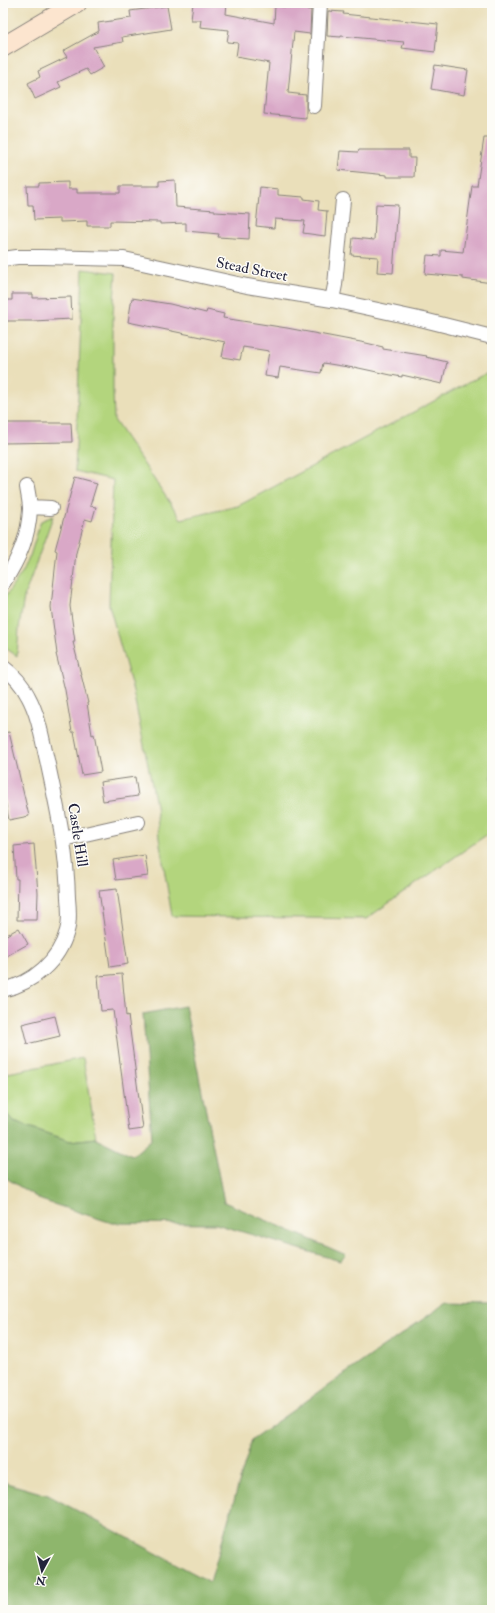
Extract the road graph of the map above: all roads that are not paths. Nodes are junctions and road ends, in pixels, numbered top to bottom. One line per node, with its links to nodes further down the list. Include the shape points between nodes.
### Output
1 (77, 3): 3 (main road)
2 (320, 3): 4 (street)
3 (3, 47)
4 (314, 106)
5 (344, 200): 7 (street)
6 (3, 259): 7 (street, Stead Street, via 42,256 124,259 247,286)
7 (332, 300): 8 (street, Stead Street)
8 (492, 337)
9 (27, 487): 10 (street)
10 (30, 507): 11 (street); 12 (street, via 22,549)
11 (51, 508)
12 (3, 583)
13 (3, 667): 15 (street, Castle Hill, via 17,679 36,715)
14 (138, 822): 15 (street)
15 (63, 839): 16 (street, Castle Hill, via 69,910 68,930 62,946 39,973 26,982)
16 (3, 990)

